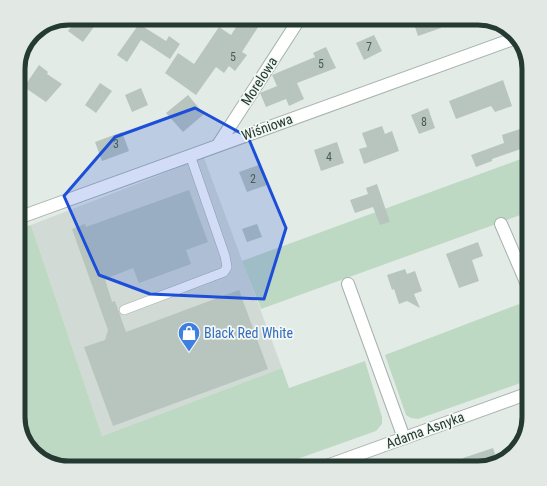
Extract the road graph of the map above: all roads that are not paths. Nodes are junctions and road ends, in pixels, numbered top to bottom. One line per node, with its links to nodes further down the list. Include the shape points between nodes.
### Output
1 (295, 25): 3 (street, Morelowa)
2 (511, 40): 3 (street, Wiśniowa)
3 (218, 144): 4 (street, Wiśniowa)
4 (190, 155): 5 (street, Wiśniowa); 9 (lane, via 227,266 224,272)
5 (25, 215)
6 (501, 224): 7 (street)
7 (522, 273)
8 (348, 284): 11 (street)
9 (124, 310)
10 (522, 396): 11 (street, Adama Asnyka)
11 (404, 438): 12 (street, Adama Asnyka)
12 (340, 461)

